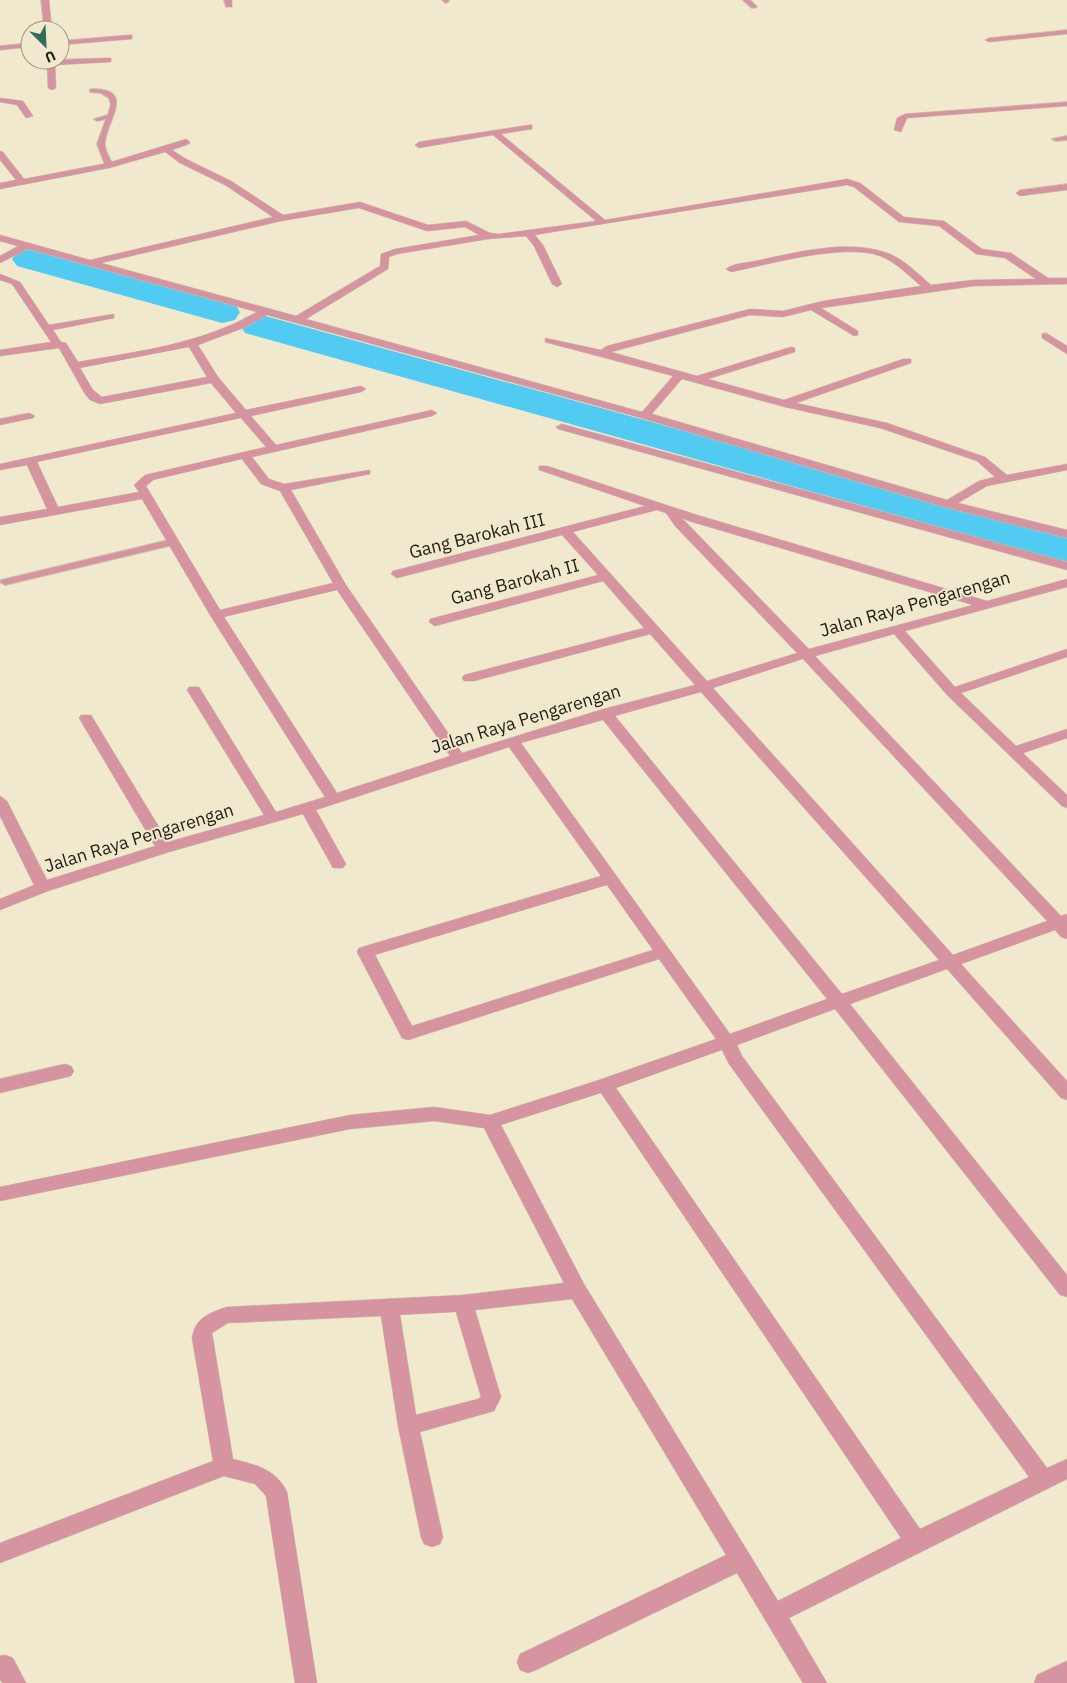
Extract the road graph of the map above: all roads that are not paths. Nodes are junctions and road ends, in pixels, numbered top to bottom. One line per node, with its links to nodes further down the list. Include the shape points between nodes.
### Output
1 (45, 0): 4 (street)
2 (746, 0): 3 (lane)
3 (754, 7)
4 (47, 20)
5 (1067, 32): 7 (street)
6 (129, 37): 8 (street)
7 (989, 40)
8 (70, 42)
9 (20, 46): 10 (street)
10 (0, 48)
11 (108, 60): 12 (street)
12 (70, 61)
13 (51, 70): 14 (street)
14 (52, 88)
15 (92, 91): 19 (lane, via 102,91 112,97 114,104)
16 (0, 100): 18 (street, via 20,103)
17 (1067, 104): 22 (street, via 906,116 901,118)
18 (29, 116)
19 (110, 116): 20 (lane); 30 (lane, via 101,144)
20 (97, 119)
21 (529, 127): 23 (street)
22 (898, 130)
23 (495, 133): 27 (street); 36 (street)
24 (1067, 138): 25 (lane)
25 (1056, 139)
26 (186, 142): 28 (street)
27 (419, 145)
28 (166, 149): 30 (street); 35 (street, via 183,161 228,182)
29 (0, 154): 31 (street)
30 (109, 166): 31 (street)
31 (22, 182): 32 (street)
32 (0, 186)
33 (1067, 187): 34 (street)
34 (1020, 193)
35 (281, 218): 38 (street, via 360,205 427,228 466,224); 42 (street)
36 (604, 223): 37 (street); 45 (street, via 738,198 851,182 902,220 941,223 979,252 1008,255)
37 (529, 234): 38 (street); 47 (street)
38 (488, 236): 52 (street, via 385,255 385,267)
39 (0, 238): 40 (street)
40 (23, 247): 41 (street); 42 (street)
41 (0, 260)
42 (88, 263): 50 (street)
43 (731, 269): 48 (street, via 830,252 862,250 889,258)
44 (0, 278): 53 (street, via 14,283)
45 (1044, 280): 46 (street); 48 (street)
46 (1067, 280)
47 (557, 284)
48 (930, 288): 49 (street)
49 (812, 307): 54 (street); 61 (street, via 784,314 750,312)
50 (260, 315): 52 (street); 57 (street, via 238,327)
51 (110, 316): 53 (street)
52 (297, 320): 73 (street)
53 (47, 328): 58 (street)
54 (854, 333)
55 (1046, 336): 60 (street)
56 (549, 340): 61 (street)
57 (192, 343): 64 (street); 66 (street)
58 (58, 344): 62 (street); 64 (street, via 65,348)
59 (791, 350): 67 (street)
60 (1067, 351)
61 (602, 353): 65 (street)
62 (0, 354)
63 (907, 361): 69 (street)
64 (73, 366): 66 (street, via 94,398 100,401)
65 (680, 375): 67 (street); 73 (street)
66 (214, 379): 70 (street)
67 (696, 380): 69 (street)
68 (361, 389): 70 (street)
69 (785, 404): 83 (street, via 883,425 952,448 980,459)
70 (242, 413): 76 (street); 78 (street)
71 (432, 413): 76 (street)
72 (29, 416): 74 (street)
73 (645, 416): 86 (street)
74 (0, 422)
75 (562, 427): 93 (street)
76 (273, 449): 77 (street)
77 (245, 455): 84 (street, via 264,482); 85 (street, via 149,477 140,485)
78 (31, 461): 79 (street); 88 (street)
79 (0, 467)
80 (1067, 467): 83 (street)
81 (543, 468): 87 (street)
82 (366, 472): 84 (street)
83 (1002, 478): 86 (street, via 983,483)
84 (284, 488): 98 (street)
85 (144, 495): 88 (street); 92 (street)
86 (948, 504): 91 (street)
87 (665, 508): 90 (street, Gang Barokah III); 99 (street); 105 (street)
88 (54, 512): 89 (street)
89 (0, 521)
90 (565, 532): 94 (street, Gang Barokah III); 95 (street)
91 (1067, 534)
92 (172, 542): 96 (lane); 100 (street)
93 (1067, 566)
94 (397, 574)
95 (605, 577): 101 (street, Gang Barokah II); 102 (street)
96 (5, 582)
97 (1067, 583): 99 (street, Jalan Raya Pengarengan)
98 (340, 585): 100 (street); 115 (street)
99 (985, 604): 103 (street, Jalan Raya Pengarengan)
100 (216, 615): 116 (street)
101 (435, 622)
102 (652, 630): 106 (street); 107 (street)
103 (897, 630): 105 (street, Jalan Raya Pengarengan); 109 (street)
104 (1067, 653): 109 (street)
105 (806, 654): 107 (street, Jalan Raya Pengarengan); 126 (street)
106 (469, 678)
107 (703, 687): 110 (street, Jalan Raya Pengarengan); 128 (street)
108 (194, 690): 120 (street)
109 (952, 692): 114 (street)
110 (605, 714): 113 (street, Jalan Raya Pengarengan); 129 (street)
111 (86, 718): 121 (street)
112 (1067, 733): 114 (street)
113 (512, 741): 115 (street, Jalan Raya Pengarengan); 123 (street)
114 (1014, 752): 118 (street)
115 (458, 758): 116 (street, Jalan Raya Pengarengan)
116 (333, 799): 119 (street, Jalan Raya Pengarengan)
117 (0, 801): 124 (street)
118 (1067, 803)
119 (307, 808): 120 (street, Jalan Raya Pengarengan); 122 (street)
120 (272, 817): 121 (street, Jalan Raya Pengarengan)
121 (164, 848): 124 (street, Jalan Raya Pengarengan)
122 (338, 864)
123 (610, 879): 127 (street); 127 (street, via 365,952 408,1034)
124 (43, 888): 125 (street, Jalan Raya Pengarengan)
125 (0, 905)
126 (1064, 925): 128 (street)
127 (664, 952): 130 (street)
128 (950, 961): 129 (street); 134 (street)
129 (838, 1001): 130 (street); 137 (street)
130 (727, 1042): 132 (street); 144 (street, via 735,1059)
131 (65, 1071): 133 (street)
132 (605, 1085): 135 (street); 146 (street)
133 (0, 1086)
134 (1067, 1093)
135 (490, 1122): 136 (street, via 434,1114 350,1122); 138 (street)
136 (0, 1194)
137 (1067, 1289)
138 (576, 1290): 139 (street); 148 (street)
139 (463, 1303): 140 (street); 141 (street, via 491,1397 488,1404)
140 (389, 1306): 141 (street); 142 (street, via 227,1315 203,1329)
141 (408, 1426): 145 (street)
142 (224, 1466): 147 (street); 154 (street, via 261,1476 276,1492)
143 (1067, 1469): 144 (street)
144 (1044, 1480): 146 (street)
145 (432, 1537)
146 (916, 1542): 149 (street)
147 (0, 1553)
148 (742, 1560): 149 (street); 150 (street)
149 (776, 1614): 155 (street)
150 (528, 1662)
151 (0, 1666): 153 (street, via 5,1666)
152 (1067, 1672): 156 (street)
153 (15, 1683)
154 (306, 1683)
155 (816, 1683)
156 (1044, 1683)

